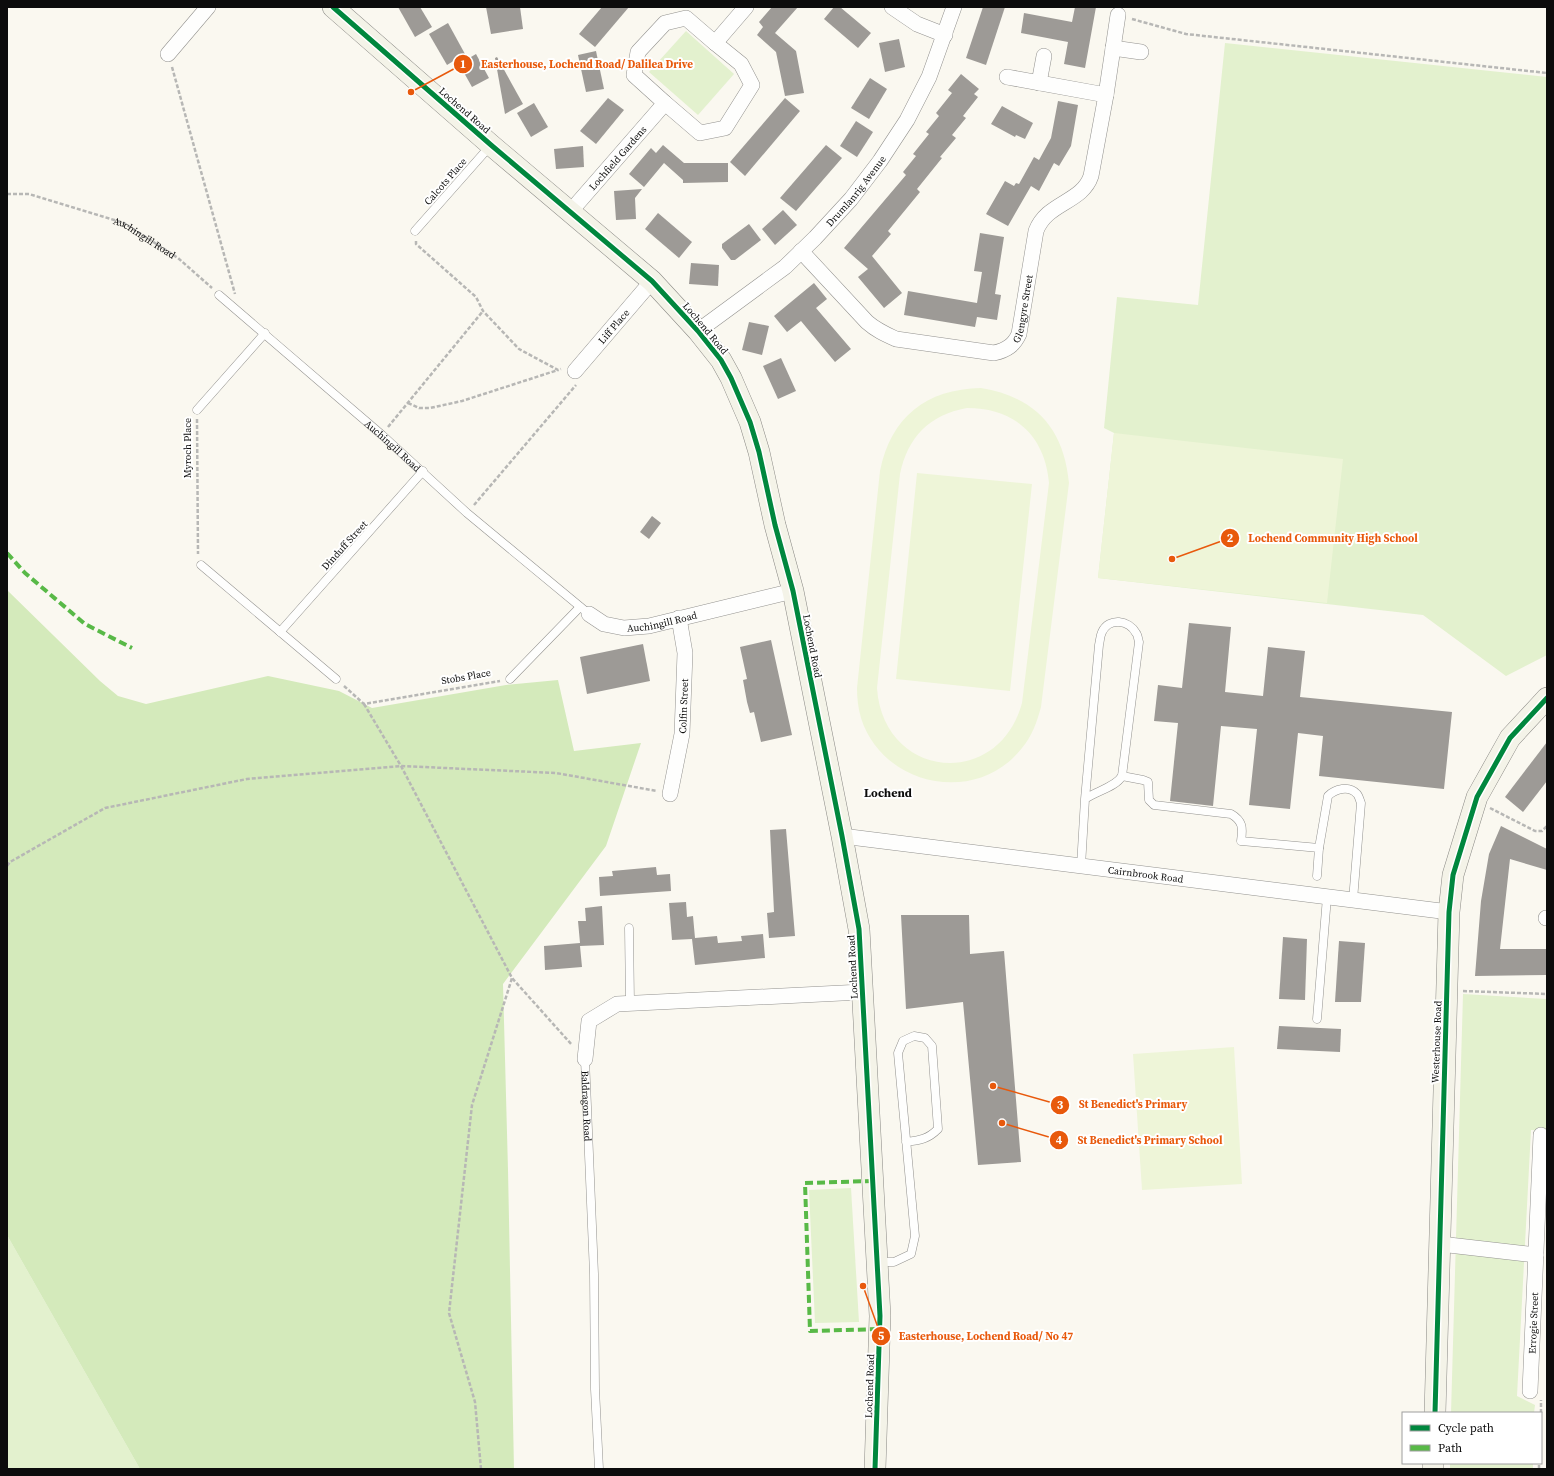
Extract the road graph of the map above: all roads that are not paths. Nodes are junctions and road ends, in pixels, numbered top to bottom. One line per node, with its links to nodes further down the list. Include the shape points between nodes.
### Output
1 (208, 7): 11 (street)
2 (333, 7): 17 (street, Lochend Road)
3 (746, 7): 8 (street)
4 (892, 7): 7 (street, via 917,24)
5 (954, 7): 7 (street, Drumlanrig Avenue)
6 (1124, 17): 9 (street, Glengyre Street)
7 (945, 35): 20 (street, Drumlanrig Avenue, via 929,77 907,120 880,161 851,199)
8 (715, 43): 16 (street, via 686,18 665,23 638,52 634,75); 16 (street, via 741,64 752,85 724,128 700,133)
9 (1113, 48): 10 (street); 15 (street, Glengyre Street)
10 (1141, 52)
11 (168, 54)
12 (1044, 56): 14 (street)
13 (1007, 77): 14 (street)
14 (1039, 83): 15 (street)
15 (1106, 95): 20 (street, Glengyre Street, via 1089,182 1081,191 1050,211 1039,222 1019,334 1016,341 1002,351 994,353 886,335 867,322)
16 (665, 103): 18 (street, Lochfield Gardens)
17 (491, 144): 18 (street, Lochend Road); 19 (lane, Calcots Place)
18 (570, 212): 21 (street, Lochend Road)
19 (416, 231)
20 (801, 251): 23 (street, Drumlanrig Avenue, via 786,267)
21 (652, 281): 23 (street, Lochend Road); 25 (street, Liff Place)
22 (220, 295): 24 (lane, Auchingill Road)
23 (698, 331): 29 (street, Lochend Road, via 721,360 750,422)
24 (265, 333): 26 (lane, Myroch Place); 27 (lane, Auchingill Road)
25 (575, 371)
26 (197, 410)
27 (423, 471): 30 (lane, Auchingill Road, via 467,513); 32 (lane, Dinduff Street)
28 (200, 565): 32 (lane)
29 (793, 591): 31 (street, Auchingill Road); 39 (street, Lochend Road)
30 (584, 610): 31 (street, Auchingill Road, via 604,624 624,628 649,626); 34 (lane)
31 (679, 618): 37 (street, Colfin Street, via 685,653 682,734)
32 (280, 632): 33 (lane)
33 (336, 679)
34 (510, 679)
35 (1547, 698): 45 (street, Westerhouse Road, via 1510,738 1476,800 1453,874)
36 (1122, 776): 38 (lane, via 1119,781); 38 (lane, via 1139,642 1137,633 1130,625 1118,621 1109,624 1102,632 1099,645); 40 (lane, via 1148,782 1149,800 1154,805 1231,814 1239,818 1243,827 1241,841)
37 (670, 794)
38 (1086, 799): 41 (lane)
39 (842, 836): 41 (street, Cairnbrook Road); 47 (street, Lochend Road, via 859,929)
40 (1319, 848): 42 (lane); 44 (lane, via 1328,796 1333,791 1343,789 1358,794 1361,803)
41 (1081, 866): 43 (street, Cairnbrook Road)
42 (1317, 876)
43 (1327, 897): 44 (street, Cairnbrook Road); 49 (lane)
44 (1353, 900): 45 (street, Cairnbrook Road)
45 (1449, 912): 53 (street, Westerhouse Road)
46 (629, 928): 48 (lane)
47 (862, 992): 48 (street, Baldragon Road); 55 (street, Lochend Road)
48 (630, 1003): 50 (street, Baldragon Road, via 617,1004 588,1021)
49 (1316, 1019)
50 (585, 1060): 58 (lane, Baldragon Road)
51 (1541, 1135): 54 (street, Errogie Street)
52 (906, 1142): 52 (lane, via 898,1052 903,1041 914,1036 925,1038 932,1046 938,1129 922,1140); 55 (lane, via 915,1236 911,1254 894,1262)
53 (1440, 1244): 54 (street); 57 (street, Westerhouse Road)
54 (1536, 1255): 56 (street, Errogie Street)
55 (877, 1262): 59 (street, Lochend Road, via 880,1316)
56 (1530, 1391)
57 (1435, 1412)
58 (599, 1469)
59 (875, 1469)

